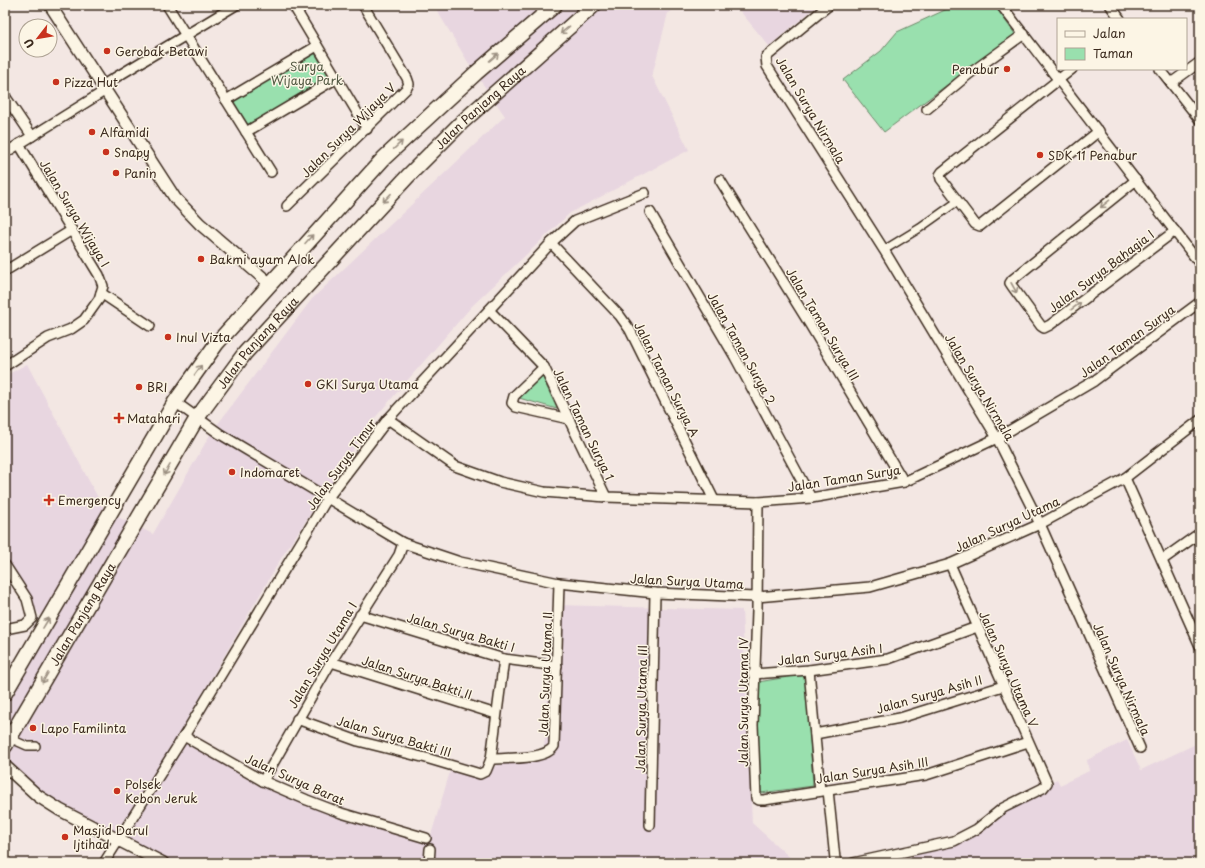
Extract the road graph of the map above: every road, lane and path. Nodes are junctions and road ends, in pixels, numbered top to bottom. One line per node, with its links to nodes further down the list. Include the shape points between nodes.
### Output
1 (50, 5): 21 (street)
2 (167, 5): 13 (street)
3 (236, 5): 13 (street)
4 (293, 5): 14 (street)
5 (363, 5): 26 (street, Jalan Surya Wijaya V, via 408,78 409,84)
6 (555, 5): 45 (main road, one-way to 6, via 384,158 476,73)
7 (829, 5): 42 (street, Jalan Surya Nirmala, via 766,57 766,66)
8 (1002, 5): 12 (street)
9 (1110, 5): 11 (street)
10 (589, 7): 53 (main road, Jalan Panjang Raya, one-way to 53, via 461,123 408,176 245,353)
11 (1119, 18)
12 (1024, 34): 19 (street); 24 (street)
13 (186, 35): 21 (street); 23 (street)
14 (317, 46): 18 (street); 23 (street)
15 (1200, 62): 20 (street)
16 (1071, 70): 19 (street)
17 (1161, 70): 20 (street)
18 (337, 78): 26 (street); 28 (street)
19 (1058, 79): 27 (street); 36 (street, via 942,172 941,179)
20 (1171, 83): 25 (street)
21 (105, 87): 29 (street); 45 (street, via 183,208)
22 (5, 96): 29 (street)
23 (226, 100): 28 (street)
24 (926, 109)
25 (1200, 120)
26 (367, 129): 37 (street, Jalan Surya Wijaya V)
27 (1099, 131): 34 (street); 36 (street, via 980,226 975,224)
28 (246, 132): 32 (street)
29 (32, 136): 30 (street)
30 (19, 144): 31 (street); 39 (street, Jalan Surya Wijaya I)
31 (5, 153)
32 (271, 172)
33 (720, 180): 59 (street, Jalan Taman Surya III)
34 (1136, 180): 40 (street); 40 (street, Jalan Surya Bahagia I, one-way to 40, via 1010,283 1041,326 1044,328 1050,325)
35 (645, 194): 41 (street, Jalan Surya Timur, via 575,221)
36 (958, 201): 42 (street)
37 (288, 206)
38 (650, 212): 61 (street, Jalan Taman Surya 2, via 735,357)
39 (72, 230): 44 (street); 46 (street, Jalan Surya Wijaya I, via 99,275 103,286)
40 (1175, 231): 43 (street)
41 (552, 243): 48 (street, Jalan Surya Timur); 63 (street, Jalan Taman Surya A, via 630,330)
42 (884, 250): 57 (street, Jalan Surya Nirmala)
43 (1200, 264)
44 (5, 271)
45 (269, 283): 52 (main road, one-way to 45, via 217,343)
46 (101, 293): 49 (street); 50 (street, via 84,320 71,329 48,338)
47 (1200, 302): 57 (street, Jalan Taman Surya, via 1094,381)
48 (489, 310): 51 (street, Jalan Taman Surya 1); 55 (street, Jalan Surya Timur)
49 (150, 326)
50 (5, 366)
51 (544, 367): 54 (street, Jalan Taman Surya 1); 54 (street, via 514,396 512,402 516,407)
52 (175, 402): 53 (street, Jalan Surya Utama); 84 (main road, one-way to 52)
53 (197, 418): 62 (street, Jalan Surya Utama); 89 (main road, Jalan Panjang Raya, one-way to 89)
54 (569, 419): 60 (street, Jalan Taman Surya 1)
55 (388, 420): 60 (street, Jalan Taman Surya, via 455,466 500,482 544,492); 62 (street, Jalan Surya Timur)
56 (1200, 420): 58 (street, Jalan Surya Utama)
57 (997, 438): 59 (street, Jalan Taman Surya); 65 (street, Jalan Surya Nirmala)
58 (1125, 478): 65 (street, Jalan Surya Utama); 68 (street)
59 (904, 482): 61 (street, Jalan Taman Surya)
60 (606, 497): 63 (street, Jalan Taman Surya)
61 (811, 498): 64 (street, Jalan Taman Surya)
62 (327, 499): 67 (street, Jalan Surya Utama); 88 (street, Jalan Surya Timur)
63 (714, 500): 64 (street, Jalan Taman Surya)
64 (758, 502): 73 (street, Jalan Surya Utama IV)
65 (1040, 524): 69 (street, Jalan Surya Utama); 92 (street, Jalan Surya Nirmala)
66 (1200, 533): 68 (street)
67 (403, 543): 71 (street, Jalan Surya Utama, via 460,562); 74 (street, Jalan Surya Utama I)
68 (1162, 560): 77 (street)
69 (950, 564): 73 (street, Jalan Surya Utama, via 870,587); 75 (street, Jalan Surya Utama V)
70 (5, 565): 76 (street, via 27,598 32,618 26,625)
71 (559, 583): 72 (street, Jalan Surya Utama); 80 (street, Jalan Surya Utama II)
72 (655, 593): 73 (street, Jalan Surya Utama); 98 (street, Jalan Surya Utama III)
73 (756, 597): 82 (street, Jalan Surya Utama IV)
74 (360, 615): 78 (street, Jalan Surya Bakti I); 79 (street, Jalan Surya Utama I)
75 (977, 627): 81 (street, Jalan Surya Asih I, via 888,659); 83 (street, Jalan Surya Utama V)
76 (5, 629)
77 (1200, 646)
78 (504, 659): 80 (street, Jalan Surya Bakti I); 85 (street)
79 (331, 662): 85 (street, Jalan Surya Bakti II); 86 (street, Jalan Surya Utama I)
80 (557, 666): 93 (street, Jalan Surya Utama II, via 552,750 534,756)
81 (810, 670): 82 (street, Jalan Surya Asih I); 87 (street)
82 (753, 674): 97 (street, Jalan Surya Utama IV, via 756,798)
83 (1003, 686): 87 (street, Jalan Surya Asih II, via 900,718); 90 (street, Jalan Surya Utama V)
84 (5, 693)
85 (496, 714): 93 (street)
86 (297, 719): 93 (street, Jalan Surya Bakti III, via 358,741 480,774 486,771); 95 (street, Jalan Surya Utama I)
87 (815, 734): 96 (street)
88 (184, 736): 95 (street, Jalan Surya Barat); 100 (street, Jalan Surya Timur)
89 (7, 742): 91 (street)
90 (1028, 742): 96 (street, Jalan Surya Asih III, via 926,775); 106 (street, Jalan Surya Utama V, via 1047,783 1043,788 1003,808 976,829 954,841)
91 (36, 746)
92 (1140, 748)
93 (491, 759)
94 (5, 766): 100 (street, via 38,796)
95 (263, 781): 99 (street, Jalan Surya Barat, via 341,813)
96 (824, 790): 97 (street, Jalan Surya Asih III); 105 (street, via 835,859)
97 (764, 800)
98 (650, 826)
99 (426, 838)
100 (117, 839): 102 (street, Jalan Surya Timur); 103 (street)
101 (430, 849): 104 (street)
102 (104, 863)
103 (163, 863)
104 (428, 863)
105 (838, 863)
106 (853, 863)

